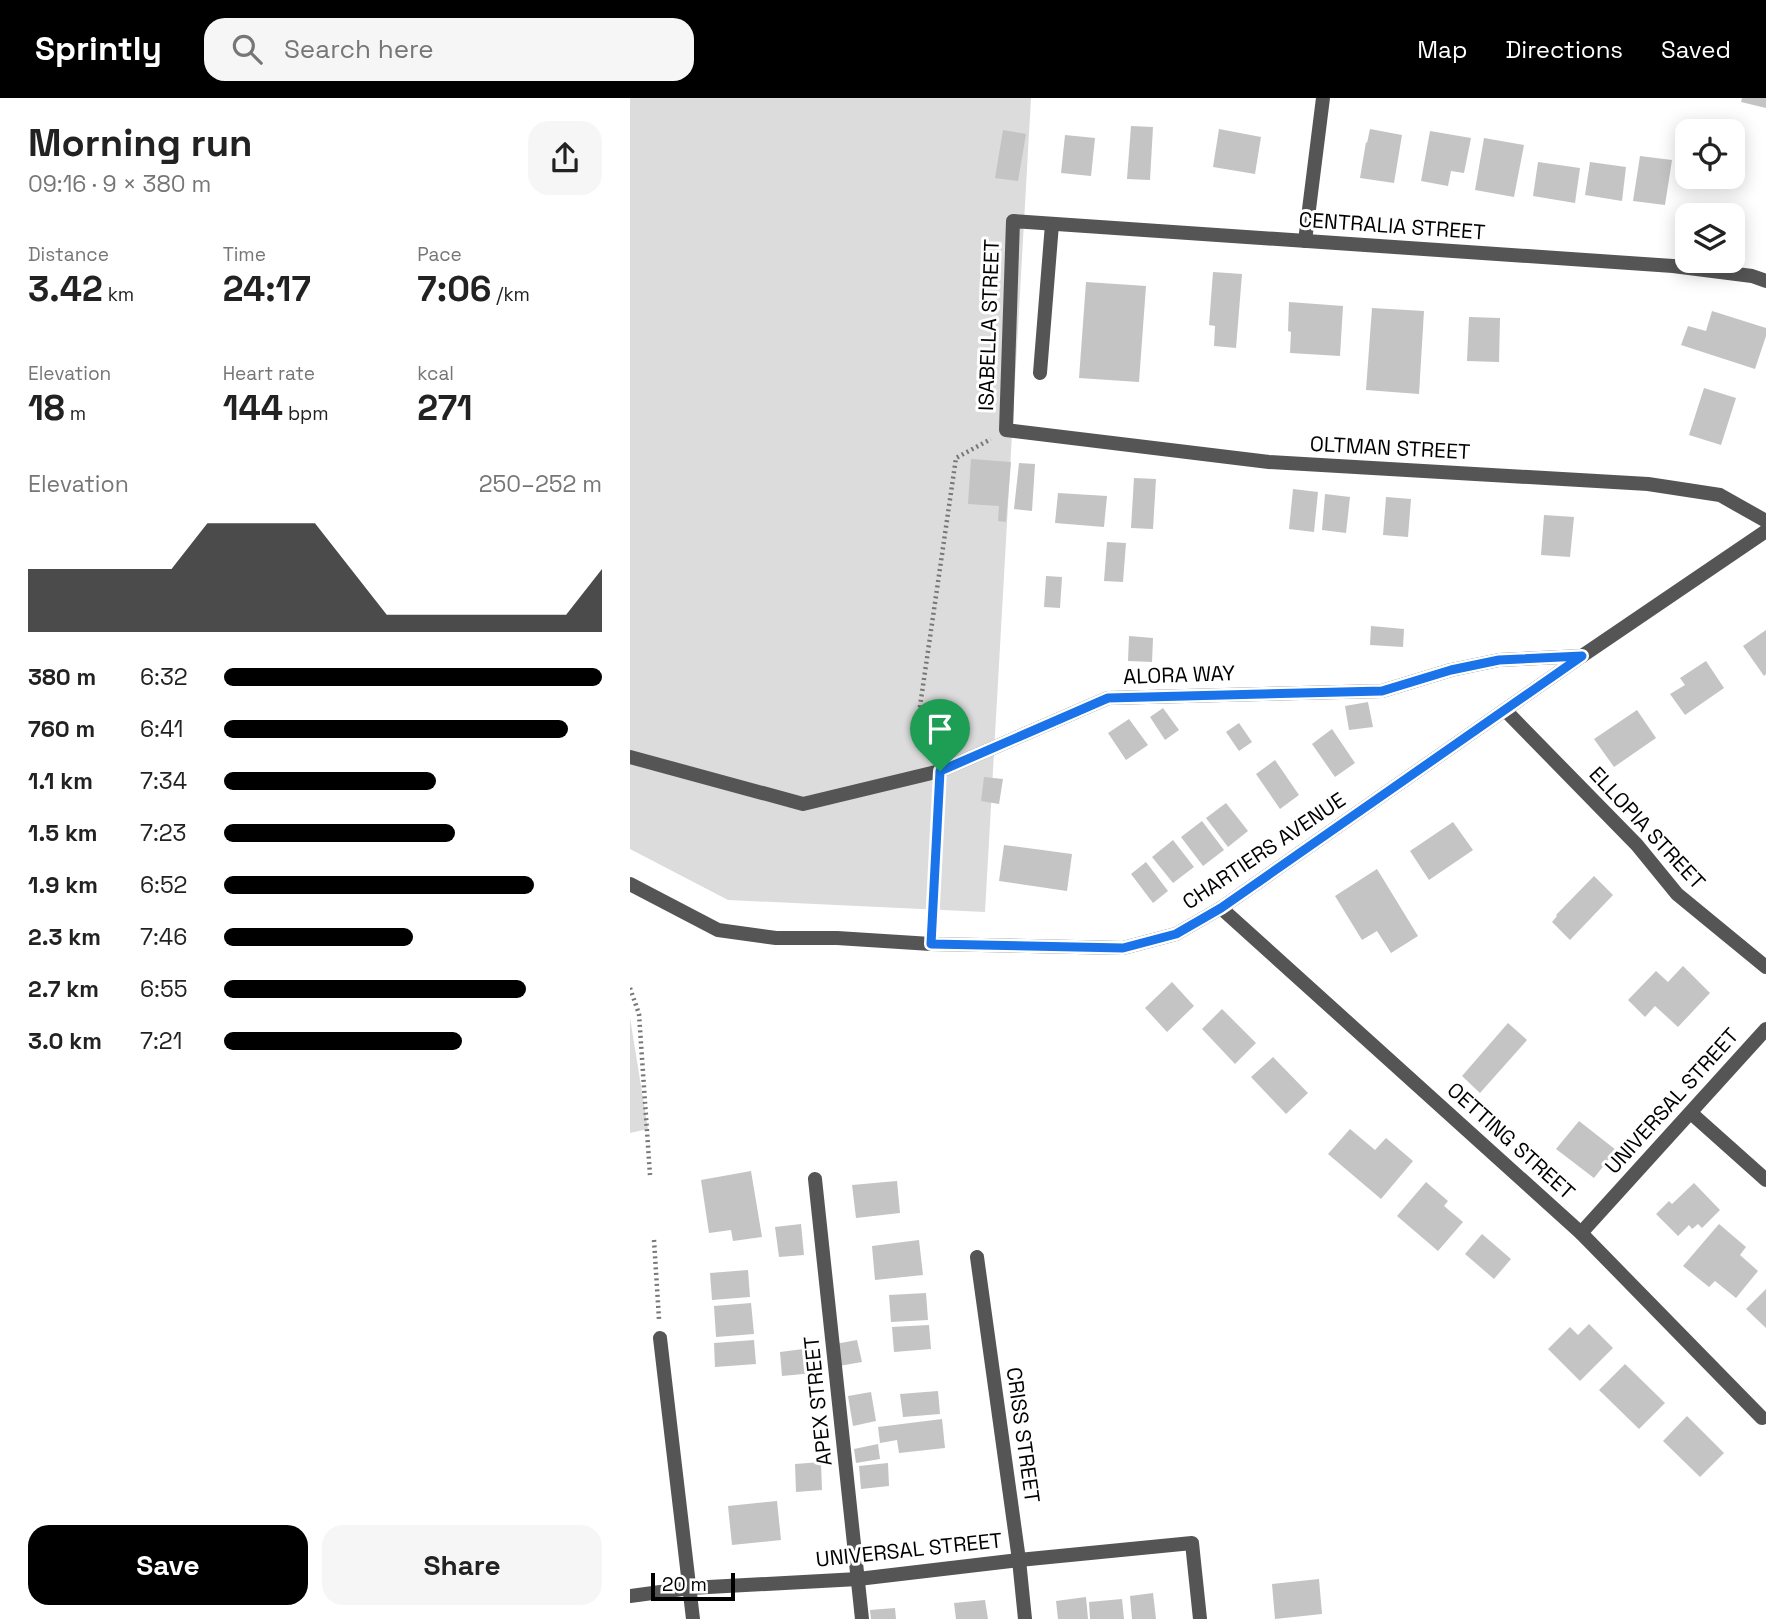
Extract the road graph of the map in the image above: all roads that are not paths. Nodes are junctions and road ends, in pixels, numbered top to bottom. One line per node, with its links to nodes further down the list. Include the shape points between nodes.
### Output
1 (1323, 98): 4 (street)
2 (1013, 221): 3 (street, CENTRALIA STREET); 7 (street, ISABELLA STREET)
3 (1052, 224): 4 (street, CENTRALIA STREET); 6 (street)
4 (1305, 241): 5 (street, CENTRALIA STREET, via 1673,266)
5 (1766, 281)
6 (1040, 373)
7 (1006, 430): 8 (street, OLTMAN STREET, via 1269,462 1648,484 1720,495)
8 (1766, 521)
9 (1766, 531): 10 (street, CHARTIERS AVENUE)
10 (1582, 656): 11 (street, CHARTIERS AVENUE); 12 (street, ALORA WAY, via 1499,660 1382,691 1108,698 940,771 803,804)
11 (1505, 710): 14 (street, CHARTIERS AVENUE); 15 (street, ELLOPIA STREET, via 1637,845 1677,894)
12 (630, 758)
13 (630, 884): 14 (street, CHARTIERS AVENUE, via 718,930 776,938 1123,948 1176,934)
14 (1221, 908): 20 (street, OETTING STREET)
15 (1766, 967)
16 (1766, 1029): 17 (street, UNIVERSAL STREET)
17 (1691, 1113): 19 (street); 20 (street, UNIVERSAL STREET)
18 (815, 1179): 25 (street, APEX STREET)
19 (1766, 1180)
20 (1581, 1233): 23 (street, OETTING STREET)
21 (977, 1257): 24 (street, CRISS STREET)
22 (660, 1338): 26 (street)
23 (1762, 1418)
24 (1019, 1560): 25 (street, UNIVERSAL STREET); 30 (street, CRISS STREET); 31 (street, UNIVERSAL STREET, via 1192,1543)
25 (858, 1579): 26 (street, UNIVERSAL STREET); 29 (street, APEX STREET)
26 (690, 1588): 27 (street, UNIVERSAL STREET); 28 (street)
27 (630, 1596)
28 (693, 1619)
29 (862, 1619)
30 (1025, 1619)
31 (1200, 1619)

